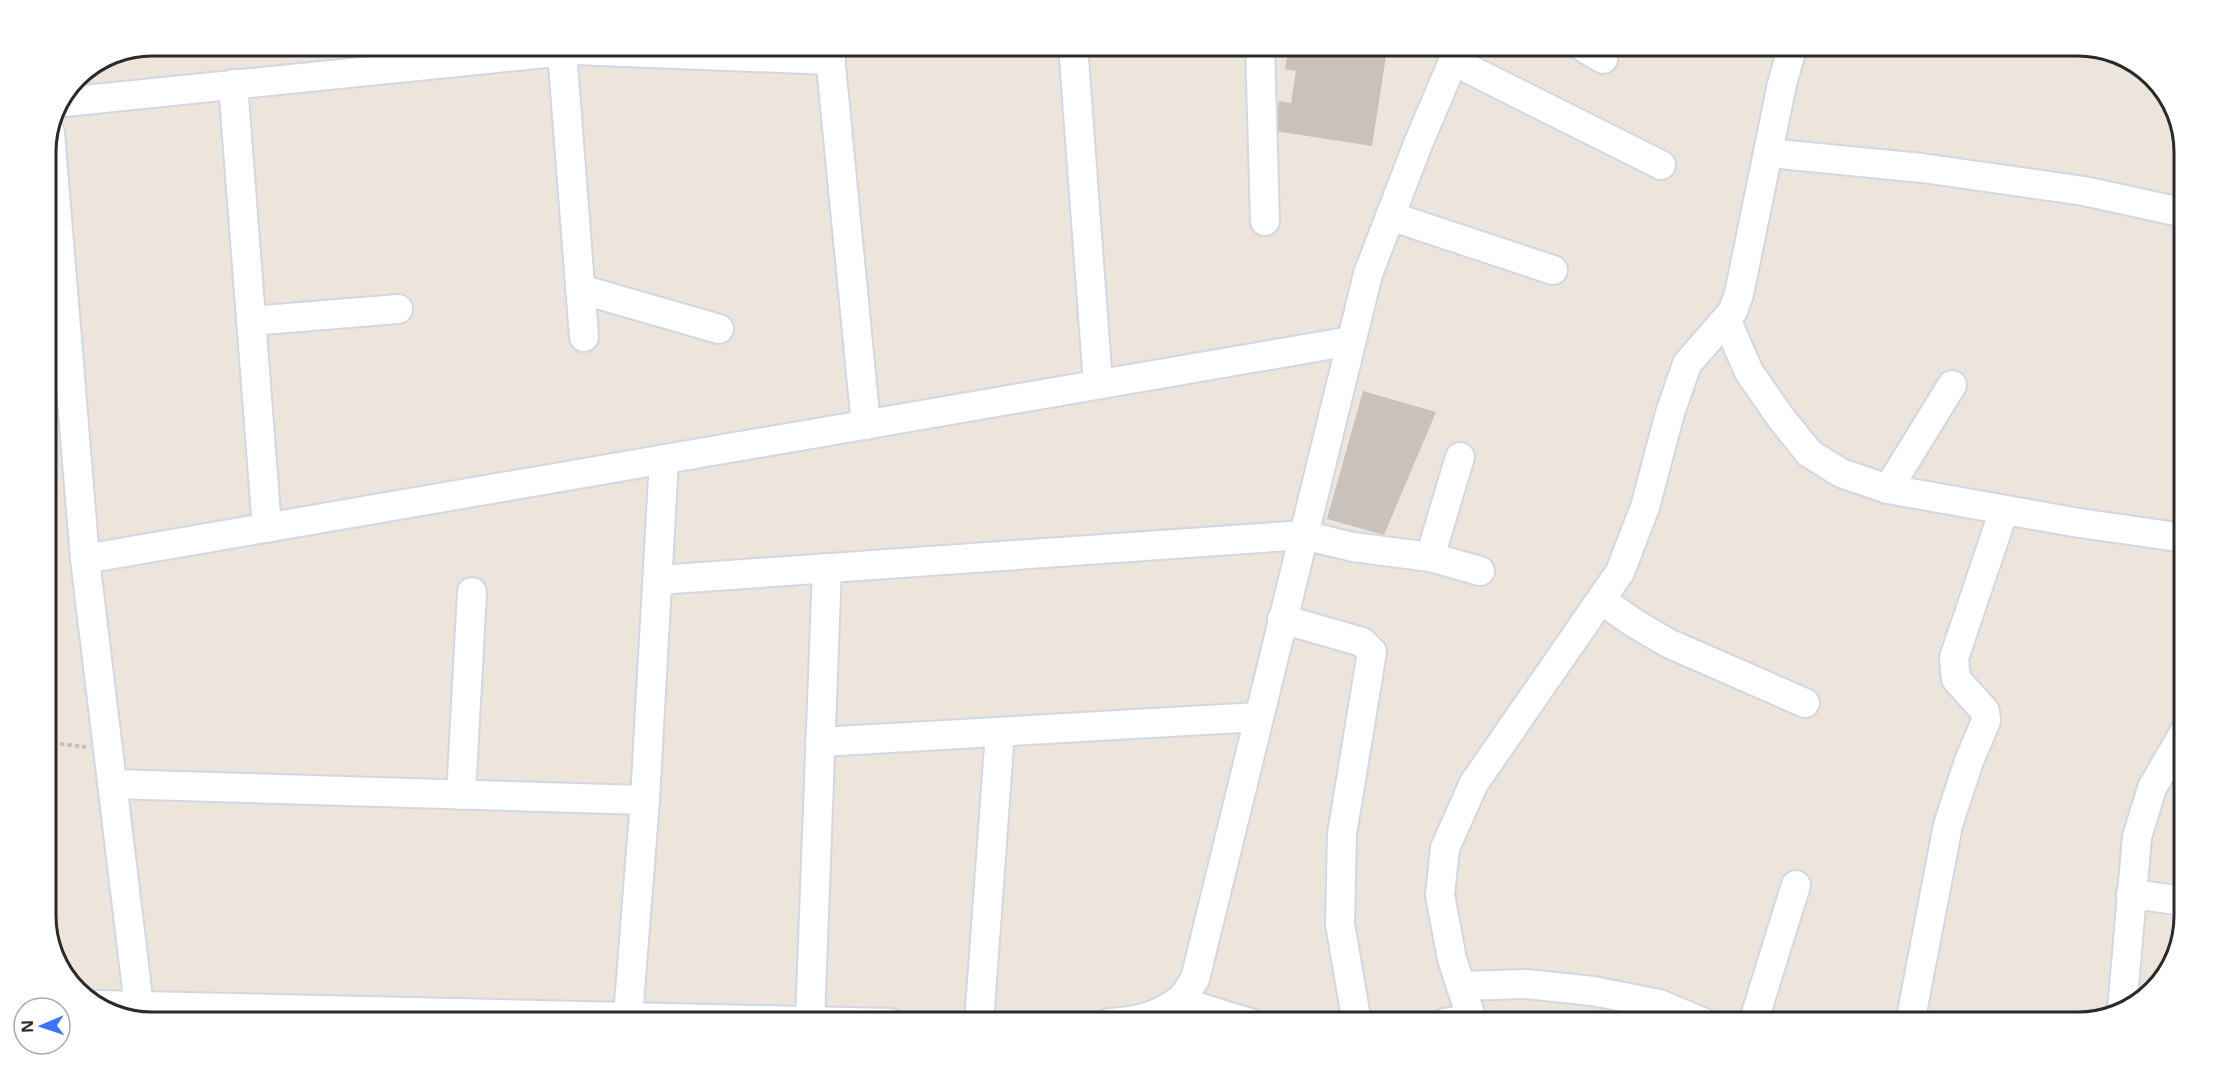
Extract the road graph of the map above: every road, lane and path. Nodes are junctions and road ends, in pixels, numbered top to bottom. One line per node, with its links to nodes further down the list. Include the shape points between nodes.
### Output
1 (512, 56): 9 (street)
2 (562, 56): 18 (street)
3 (830, 56): 27 (street)
4 (1074, 56): 25 (street)
5 (1260, 56): 16 (street)
6 (1455, 56): 15 (street)
7 (1461, 56): 12 (street)
8 (1790, 56): 11 (street)
9 (233, 84): 10 (street); 21 (street)
10 (70, 101)
11 (1768, 153): 14 (street, via 2014,181); 20 (street, via 1739,294)
12 (1661, 165)
13 (56, 206): 36 (street)
14 (2174, 211)
15 (1390, 216): 17 (street); 24 (street, via 1368,274)
16 (1264, 220)
17 (1553, 270)
18 (580, 290): 22 (street); 23 (street)
19 (398, 309): 21 (street)
20 (1726, 319): 30 (street, via 1749,372 1809,453 1841,473); 41 (street, via 1687,364 1646,507 1620,572)
21 (251, 321): 32 (street)
22 (719, 329)
23 (584, 337)
24 (1351, 341): 25 (street); 33 (street)
25 (1098, 384): 27 (street)
26 (1952, 385): 30 (street)
27 (866, 425): 29 (street)
28 (1460, 457): 35 (street)
29 (664, 459): 32 (street); 39 (street)
30 (1888, 489): 31 (street)
31 (2004, 510): 34 (street); 71 (street, via 1954,658 1956,679 1985,711 1986,720 1948,825)
32 (267, 528): 36 (street)
33 (1303, 536): 35 (street); 37 (street); 42 (street)
34 (2174, 536)
35 (1430, 557): 38 (street)
36 (85, 559): 48 (street)
37 (827, 568): 39 (street); 46 (street)
38 (1480, 571)
39 (658, 580): 52 (street)
40 (472, 592): 51 (street)
41 (1601, 600): 43 (street, via 1668,643); 56 (street, via 1474,783 1445,848 1440,895)
42 (1282, 619): 44 (street); 67 (street, via 1362,642 1372,652 1342,834 1340,924)
43 (1805, 703)
44 (1258, 717): 45 (street); 57 (street, via 1195,979)
45 (1000, 732): 46 (street); 64 (street)
46 (820, 742): 63 (street)
47 (56, 743): 48 (path)
48 (108, 749): 50 (street)
49 (2174, 750): 54 (street, via 2152,788 2137,837)
50 (112, 784): 51 (street); 60 (street)
51 (462, 795): 52 (street)
52 (645, 800): 62 (street)
53 (1796, 885): 70 (street)
54 (2131, 894): 55 (street); 58 (street)
55 (2174, 900)
56 (1461, 986): 68 (street); 69 (street, via 1526,984 1593,991 1659,1004)
57 (1179, 1001): 65 (street); 66 (street)
58 (2123, 1002)
59 (116, 1005): 60 (street)
60 (138, 1006): 61 (street)
61 (165, 1012)
62 (628, 1012)
63 (810, 1012)
64 (980, 1012)
65 (1160, 1012)
66 (1214, 1012)
67 (1355, 1012)
68 (1462, 1012)
69 (1678, 1012)
70 (1757, 1012)
71 (1913, 1012)

